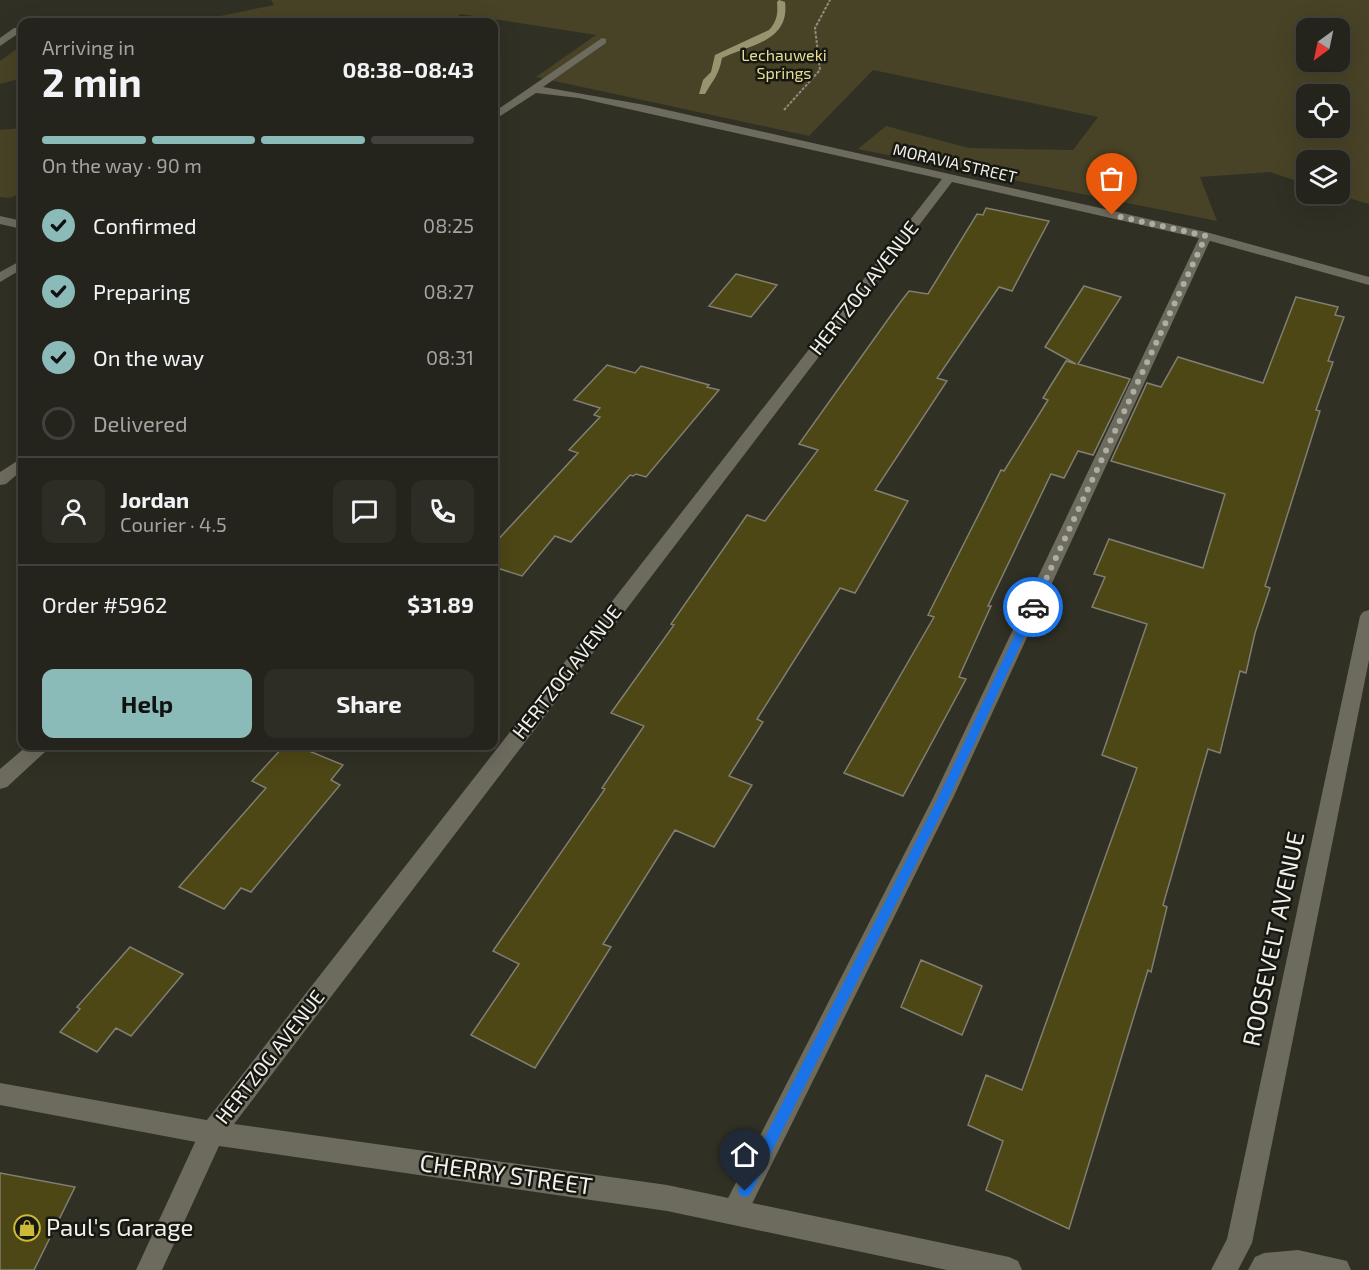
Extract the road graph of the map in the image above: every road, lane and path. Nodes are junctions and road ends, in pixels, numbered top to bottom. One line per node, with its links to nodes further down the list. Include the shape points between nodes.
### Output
1 (830, 0): 7 (path, via 815,28 820,70 784,111)
2 (0, 26): 4 (street, via 18,30)
3 (602, 41): 5 (street)
4 (0, 43)
5 (532, 89): 6 (street); 7 (street, MORAVIA STREET, via 645,108)
6 (498, 114)
7 (745, 132): 8 (street, MORAVIA STREET)
8 (949, 178): 11 (street, MORAVIA STREET); 21 (street, HERTZOG AVENUE)
9 (0, 220): 10 (street)
10 (18, 224)
11 (1206, 236): 14 (street, MORAVIA STREET); 22 (street, via 943,798)
12 (18, 267): 13 (street)
13 (0, 278)
14 (1369, 281)
15 (18, 466): 16 (street)
16 (0, 480)
17 (1369, 616): 25 (street, ROOSEVELT AVENUE, via 1239,1243)
18 (35, 750): 19 (street)
19 (0, 781)
20 (0, 1094): 21 (street, CHERRY STREET)
21 (212, 1133): 22 (street, CHERRY STREET); 23 (street, HERTZOG AVENUE)
22 (735, 1211): 24 (street, CHERRY STREET)
23 (149, 1270)
24 (1009, 1270)
25 (1224, 1270)
26 (1261, 1270): 27 (street, via 1264,1266 1298,1263)
27 (1338, 1270)

